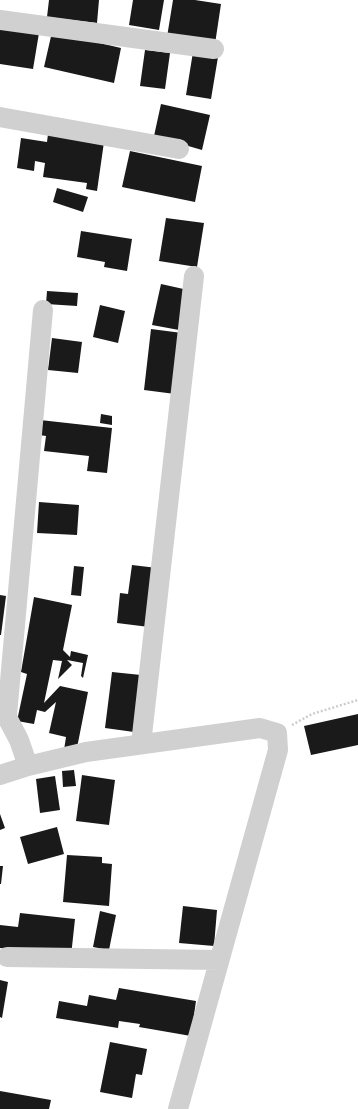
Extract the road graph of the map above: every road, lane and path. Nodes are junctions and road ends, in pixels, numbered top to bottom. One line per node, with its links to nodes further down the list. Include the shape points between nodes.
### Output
1 (0, 20): 2 (street)
2 (214, 49)
3 (0, 117): 4 (street)
4 (180, 149)
5 (194, 276): 10 (street)
6 (43, 310): 8 (street)
7 (358, 700): 9 (path, via 312,714)
8 (4, 710): 11 (street)
9 (277, 733): 10 (street, via 260,728); 14 (street, via 278,750)
10 (141, 744): 11 (street, via 86,752)
11 (28, 766): 12 (street)
12 (0, 775)
13 (7, 957): 14 (street)
14 (219, 960): 15 (street)
15 (178, 1109)

